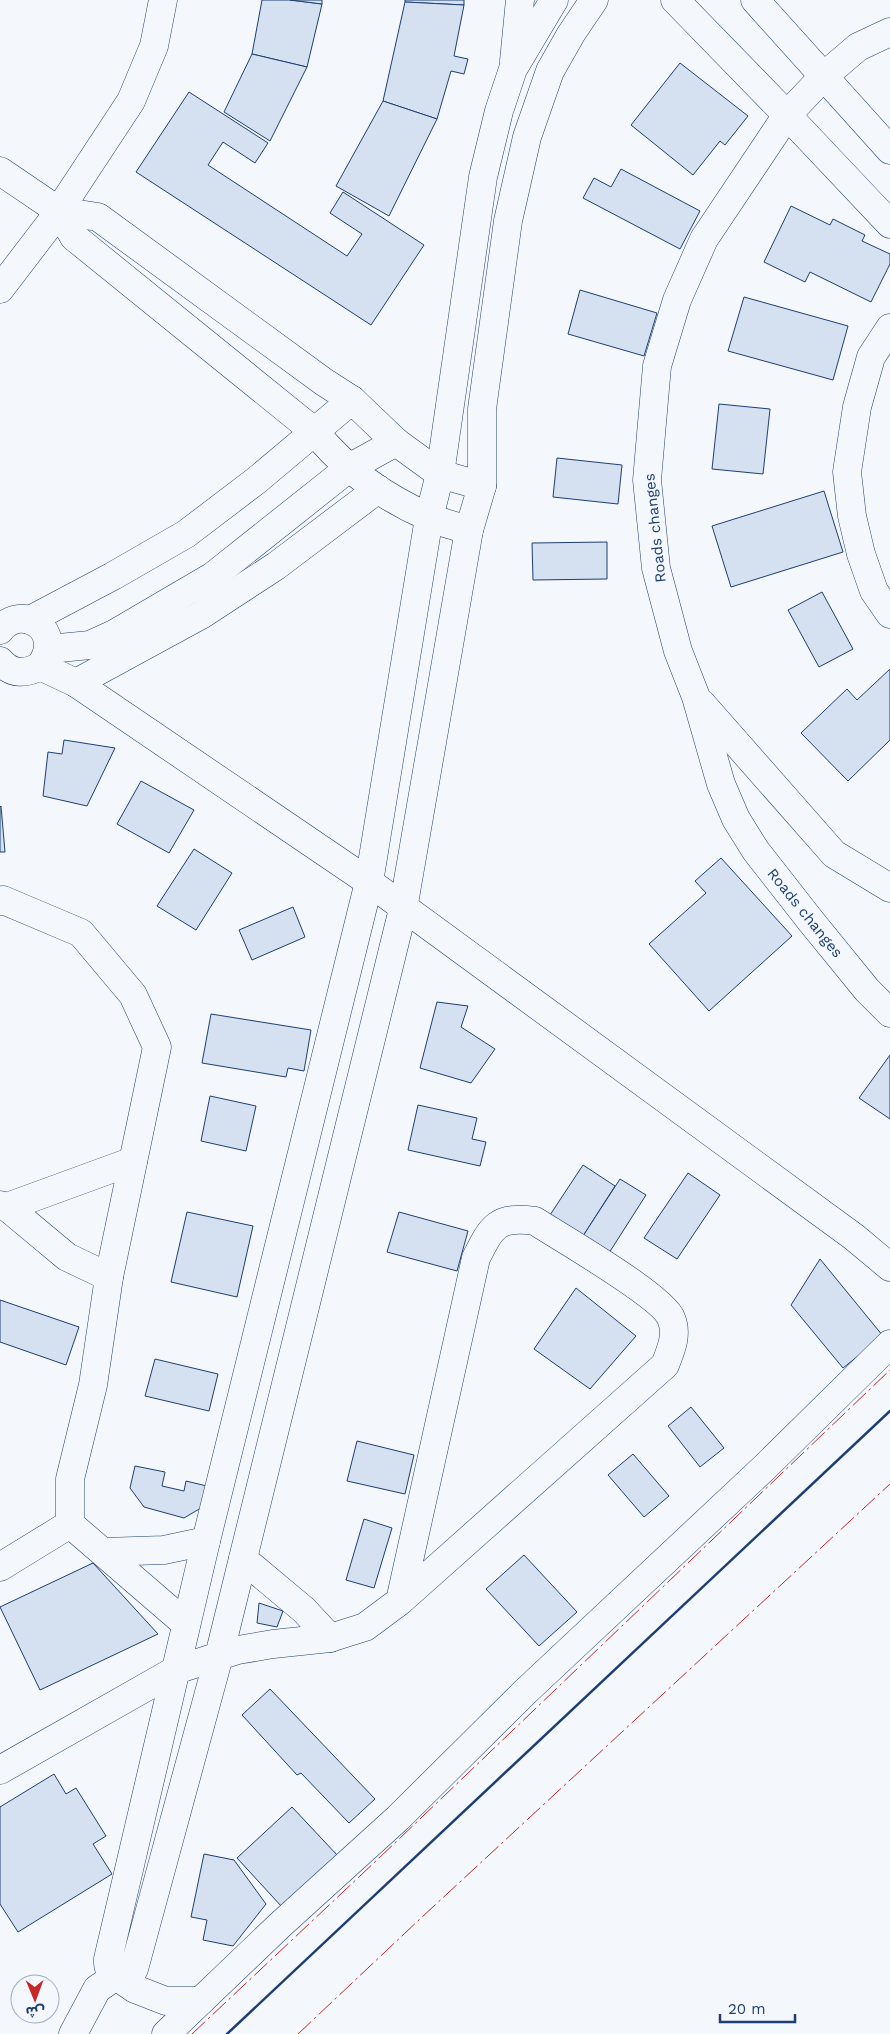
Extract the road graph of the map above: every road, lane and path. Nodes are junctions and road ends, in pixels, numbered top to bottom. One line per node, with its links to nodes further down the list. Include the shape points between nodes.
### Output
1 (162, 0): 13 (street, via 154,46 132,101)
2 (520, 0): 8 (street)
3 (554, 0): 8 (street)
4 (594, 0): 22 (street, via 550,71 527,137 508,221 482,409)
5 (675, 0): 10 (street)
6 (755, 0): 9 (street)
7 (890, 32): 9 (street, Roads changes, via 858,47)
8 (513, 69): 21 (street, via 483,178)
9 (824, 76): 10 (street, Roads changes); 11 (street)
10 (788, 115): 14 (street); 32 (street, Roads changes, via 704,239 676,300 657,366 647,480 656,568 678,651)
11 (890, 150)
12 (0, 171): 13 (street)
13 (59, 211): 15 (street); 17 (street, via 98,217); 18 (street, via 74,237)
14 (890, 224)
15 (0, 289)
16 (890, 328): 26 (street, via 871,357 857,407 847,472 861,554 874,592)
17 (352, 400): 18 (street); 19 (street)
18 (315, 432): 20 (street); 27 (street, via 186,534)
19 (396, 442): 20 (street); 21 (street)
20 (349, 468): 23 (street); 29 (street, via 213,576 114,634 90,645)
21 (440, 474): 22 (street); 24 (street)
22 (482, 486): 25 (street)
23 (378, 489): 24 (street); 31 (street, via 276,566 201,615)
24 (429, 518): 25 (street); 33 (street)
25 (469, 530): 36 (street)
26 (890, 614)
27 (30, 620): 28 (street, via 12,621); 29 (street, via 45,631 48,640)
28 (1, 627)
29 (45, 658): 30 (street, via 23,673); 31 (street)
30 (5, 669)
31 (76, 683): 33 (street)
32 (696, 697): 34 (street, via 834,854); 37 (street, Roads changes, via 722,784 736,819 756,852 861,983)
33 (369, 882): 36 (street); 44 (street)
34 (890, 888)
35 (0, 901): 38 (street, via 81,933 133,996 157,1047)
36 (403, 909): 40 (street); 46 (street)
37 (890, 1012)
38 (133, 1161): 39 (street); 41 (street)
39 (3, 1206): 41 (street, via 67,1257)
40 (890, 1267)
41 (109, 1277): 43 (street, via 93,1385 70,1479)
42 (890, 1344): 55 (street, via 525,1692 398,1818)
43 (70, 1524): 45 (street); 47 (street)
44 (206, 1541): 45 (street, via 164,1550); 49 (street)
45 (104, 1552): 49 (street)
46 (243, 1559): 50 (street, via 304,1610); 51 (street)
47 (0, 1566)
48 (400, 1601): 48 (street, via 665,1365 675,1341 671,1317 647,1293 535,1221 514,1219 497,1224 476,1258); 50 (street, via 365,1627)
49 (186, 1624): 52 (street)
50 (330, 1638): 51 (street, via 273,1644)
51 (219, 1656): 52 (street); 54 (street, via 134,1969 126,1977)
52 (176, 1670): 53 (street); 54 (street, via 108,1959 109,1969)
53 (0, 1770)
54 (116, 1976): 55 (street, via 166,2001); 56 (street, via 97,1989)
55 (200, 2001): 57 (street)
56 (73, 2034)
57 (166, 2034)

